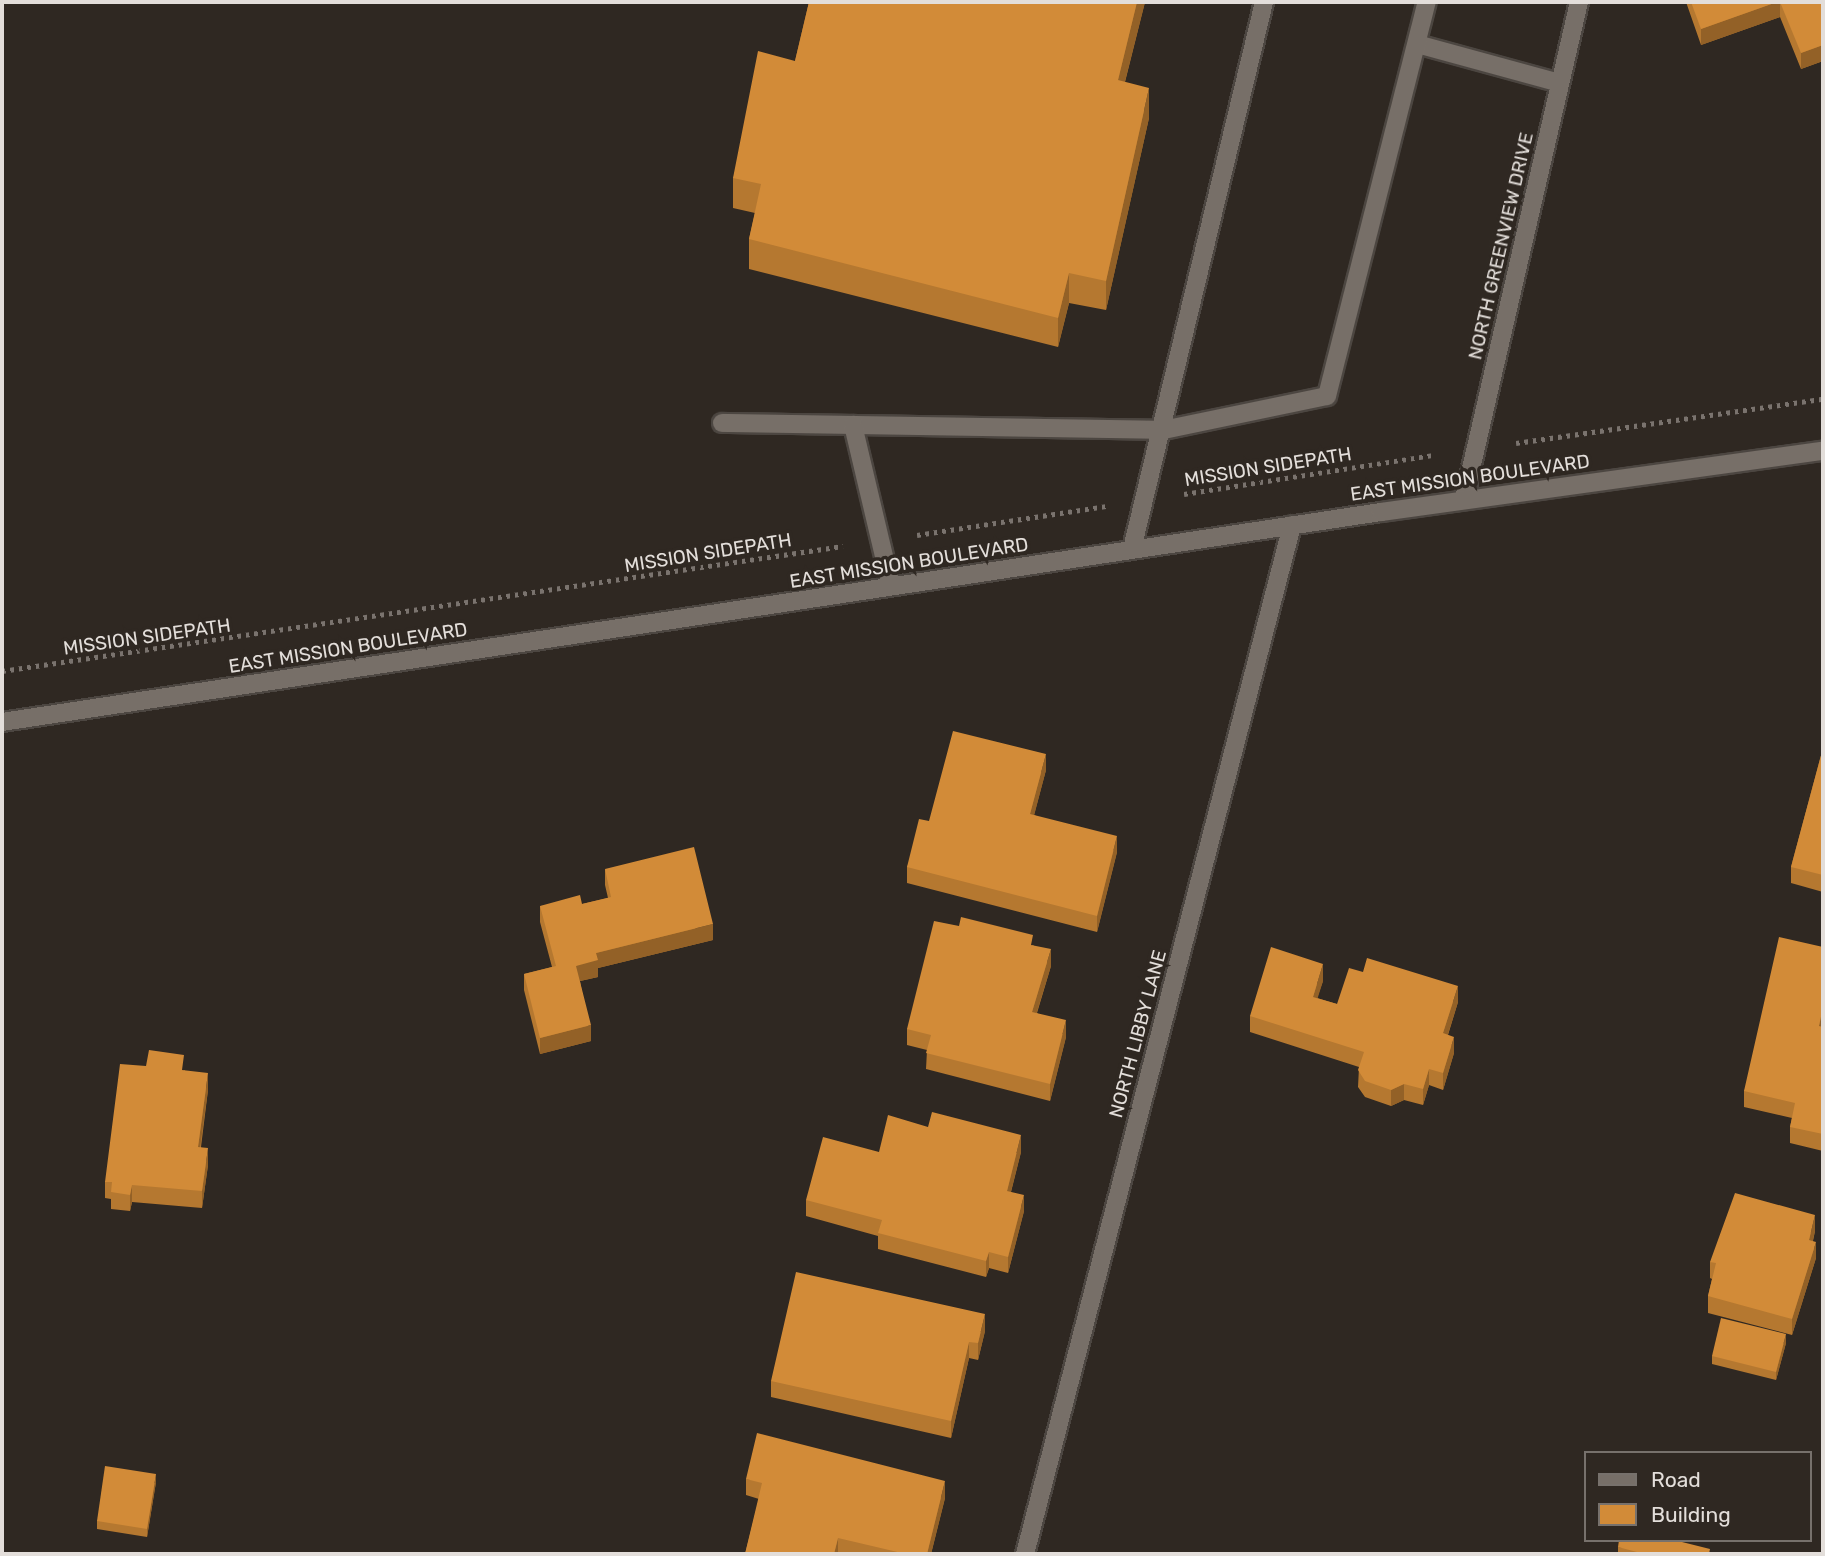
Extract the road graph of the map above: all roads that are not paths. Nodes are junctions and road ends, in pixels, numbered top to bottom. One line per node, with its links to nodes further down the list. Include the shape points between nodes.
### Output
1 (1264, 2): 8 (main road)
2 (1427, 2): 4 (main road)
3 (1579, 2): 5 (main road, NORTH GREENVIEW DRIVE)
4 (1417, 44): 5 (main road); 8 (main road, via 1328,396)
5 (1560, 83): 10 (main road, NORTH GREENVIEW DRIVE)
6 (722, 423): 7 (main road)
7 (853, 425): 8 (main road); 13 (main road)
8 (1163, 430): 12 (main road)
9 (1823, 451): 10 (main road, EAST MISSION BOULEVARD)
10 (1464, 499): 11 (main road, EAST MISSION BOULEVARD)
11 (1292, 525): 12 (main road, EAST MISSION BOULEVARD); 15 (main road, NORTH LIBBY LANE)
12 (1132, 550): 13 (main road, EAST MISSION BOULEVARD)
13 (891, 586): 14 (main road, EAST MISSION BOULEVARD)
14 (2, 722)
15 (1025, 1554)

